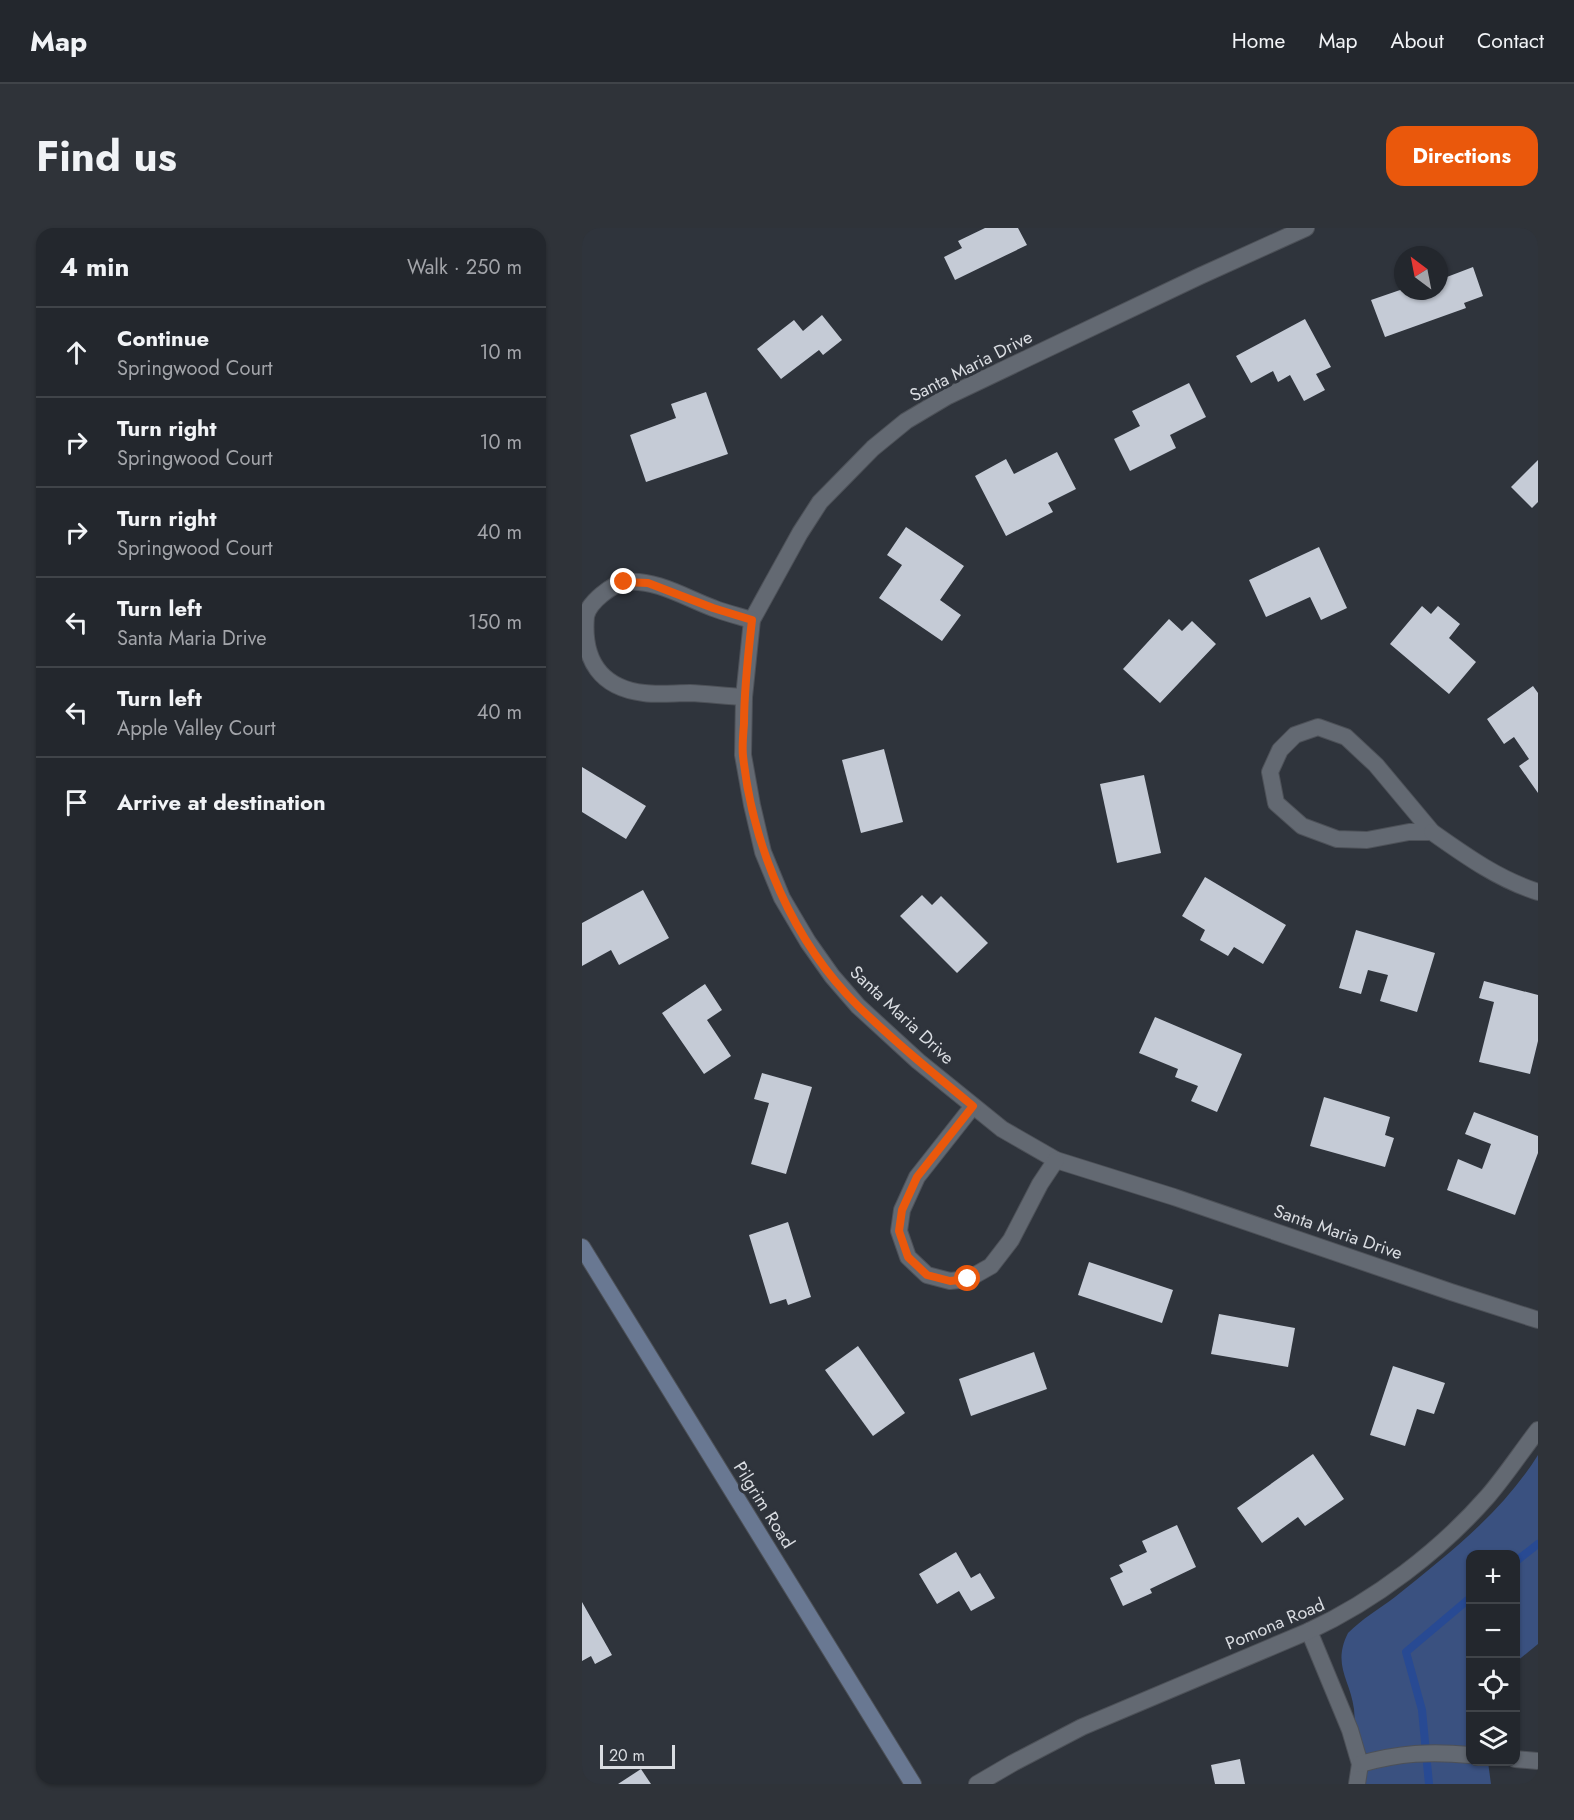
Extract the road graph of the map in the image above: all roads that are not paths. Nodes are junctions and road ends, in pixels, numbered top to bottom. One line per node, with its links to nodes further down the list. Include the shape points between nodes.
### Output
1 (1306, 228): 2 (street, Santa Maria Drive, via 948,396 906,421 820,502)
2 (752, 620): 3 (street, Santa Maria Drive); 3 (street, via 648,583 624,582 595,600 583,624 586,656 597,674 618,688 645,693)
3 (744, 697): 6 (street, Santa Maria Drive, via 743,755 752,805 764,852 782,898 808,942 858,1006)
4 (1432, 832): 4 (street, via 1376,765 1346,737 1318,727 1295,735 1280,750 1269,772 1276,803 1302,826 1337,839 1367,840); 5 (street, via 1480,866)
5 (1538, 892)
6 (973, 1106): 7 (street, Santa Maria Drive, via 1002,1129); 7 (street, via 917,1177 902,1210 899,1231 908,1257 927,1275 950,1281 968,1279 991,1266 1011,1240)
7 (1056, 1160): 9 (street, Santa Maria Drive)
8 (582, 1247): 16 (main road, Pilgrim Road)
9 (1538, 1320)
10 (1538, 1430): 11 (street, Pomona Road, via 1488,1496 1457,1529 1364,1602)
11 (1309, 1631): 15 (street); 17 (street, Pomona Road, via 1082,1726)
12 (1466, 1755): 15 (street, via 1439,1752 1390,1756)
13 (1520, 1759): 14 (street)
14 (1538, 1761)
15 (1360, 1764): 18 (street)
16 (913, 1784)
17 (977, 1784)
18 (1357, 1784)

